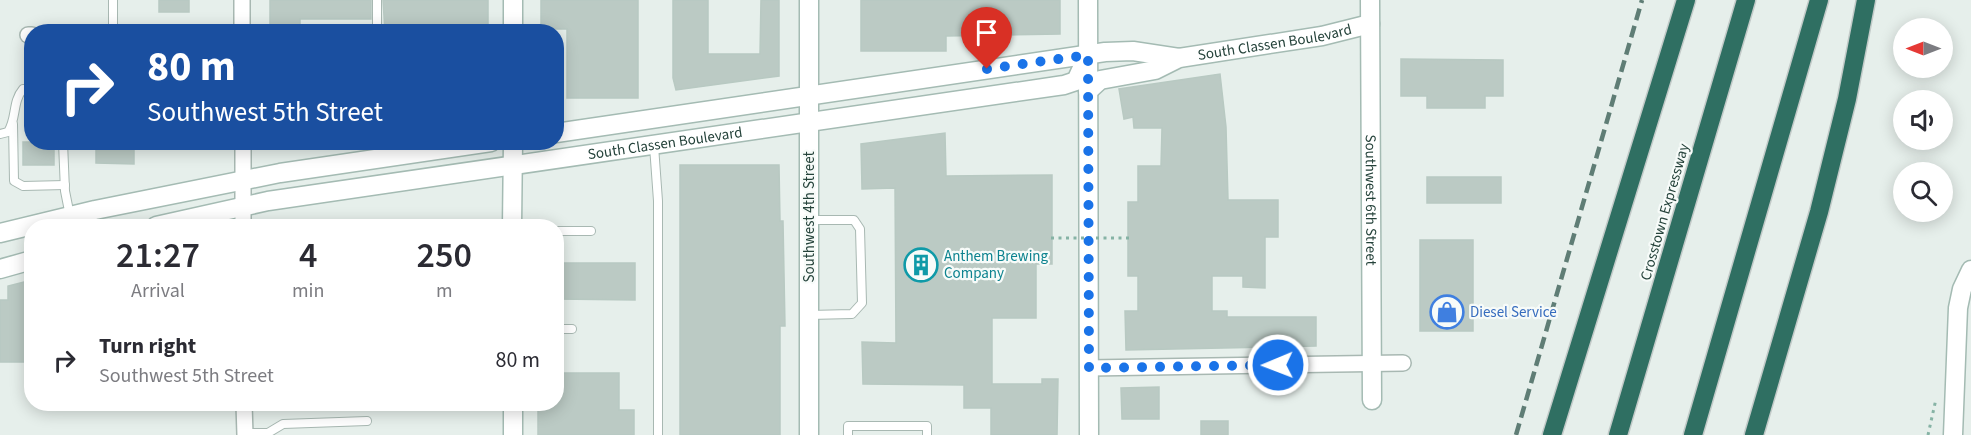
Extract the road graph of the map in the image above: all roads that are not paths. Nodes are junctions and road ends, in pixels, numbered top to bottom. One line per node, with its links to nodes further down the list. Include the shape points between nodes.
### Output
1 (113, 0): 12 (lane)
2 (242, 0): 13 (street)
3 (377, 0): 14 (lane)
4 (513, 0): 15 (street)
5 (809, 0): 21 (street, Southwest 4th Street)
6 (1088, 0): 17 (street)
7 (1370, 0): 16 (street, Southwest 6th Street)
8 (1686, 0): 65 (highway)
9 (1746, 0): 66 (highway, Crosstown Expressway)
10 (1819, 0): 67 (highway)
11 (1866, 0): 68 (highway, via 1819,212)
12 (113, 24)
13 (242, 24)
14 (377, 24)
15 (513, 24)
16 (1370, 24): 18 (street, South Classen Boulevard, via 1322,36); 52 (street, Southwest 6th Street)
17 (1088, 55): 18 (street, South Classen Boulevard, via 1124,51); 20 (street); 21 (street, South Classen Boulevard); 22 (street, South Classen Boulevard, via 1076,81 1064,85)
18 (1179, 58): 20 (street, South Classen Boulevard, via 1155,70 1100,80)
19 (24, 89): 23 (lane, via 18,96)
20 (1088, 92): 53 (street)
21 (809, 95): 22 (street, Southwest 4th Street); 24 (street, South Classen Boulevard)
22 (809, 122): 26 (street, South Classen Boulevard); 40 (street, Southwest 4th Street)
23 (13, 124): 25 (lane, via 8,132); 33 (lane, via 14,180 23,186)
24 (564, 132)
25 (0, 134)
26 (654, 145): 31 (street, South Classen Boulevard); 60 (lane, via 658,201)
27 (63, 150): 33 (lane)
28 (243, 150): 32 (street)
29 (513, 150): 31 (street)
30 (379, 151): 32 (street)
31 (513, 167): 34 (street, South Classen Boulevard); 39 (street)
32 (243, 180): 34 (street); 35 (street)
33 (65, 185): 35 (lane)
34 (243, 206): 37 (street, South Classen Boulevard); 38 (street)
35 (70, 216): 36 (street)
36 (58, 219)
37 (186, 219)
38 (243, 219)
39 (512, 219)
40 (809, 220): 48 (street, Southwest 4th Street); 48 (lane, via 854,220 860,230 862,303 852,314)
41 (24, 227): 44 (street)
42 (564, 231): 43 (lane)
43 (591, 231)
44 (0, 233)
45 (24, 262): 46 (street)
46 (0, 269)
47 (1971, 270): 69 (street, via 1958,308)
48 (809, 315): 61 (street, Southwest 4th Street)
49 (564, 329): 50 (lane)
50 (572, 329)
51 (1403, 363): 52 (street)
52 (1372, 364): 53 (street); 54 (street, Southwest 6th Street)
53 (1089, 368): 64 (street)
54 (1372, 400)
55 (244, 411): 58 (street)
56 (513, 411): 59 (street)
57 (367, 421): 58 (lane, via 283,424 268,433)
58 (245, 434)
59 (513, 435)
60 (658, 435)
61 (810, 435)
62 (848, 435): 63 (lane, via 848,426 927,426)
63 (927, 435)
64 (1089, 435)
65 (1552, 435)
66 (1618, 435)
67 (1693, 435)
68 (1754, 435)
69 (1953, 435)

